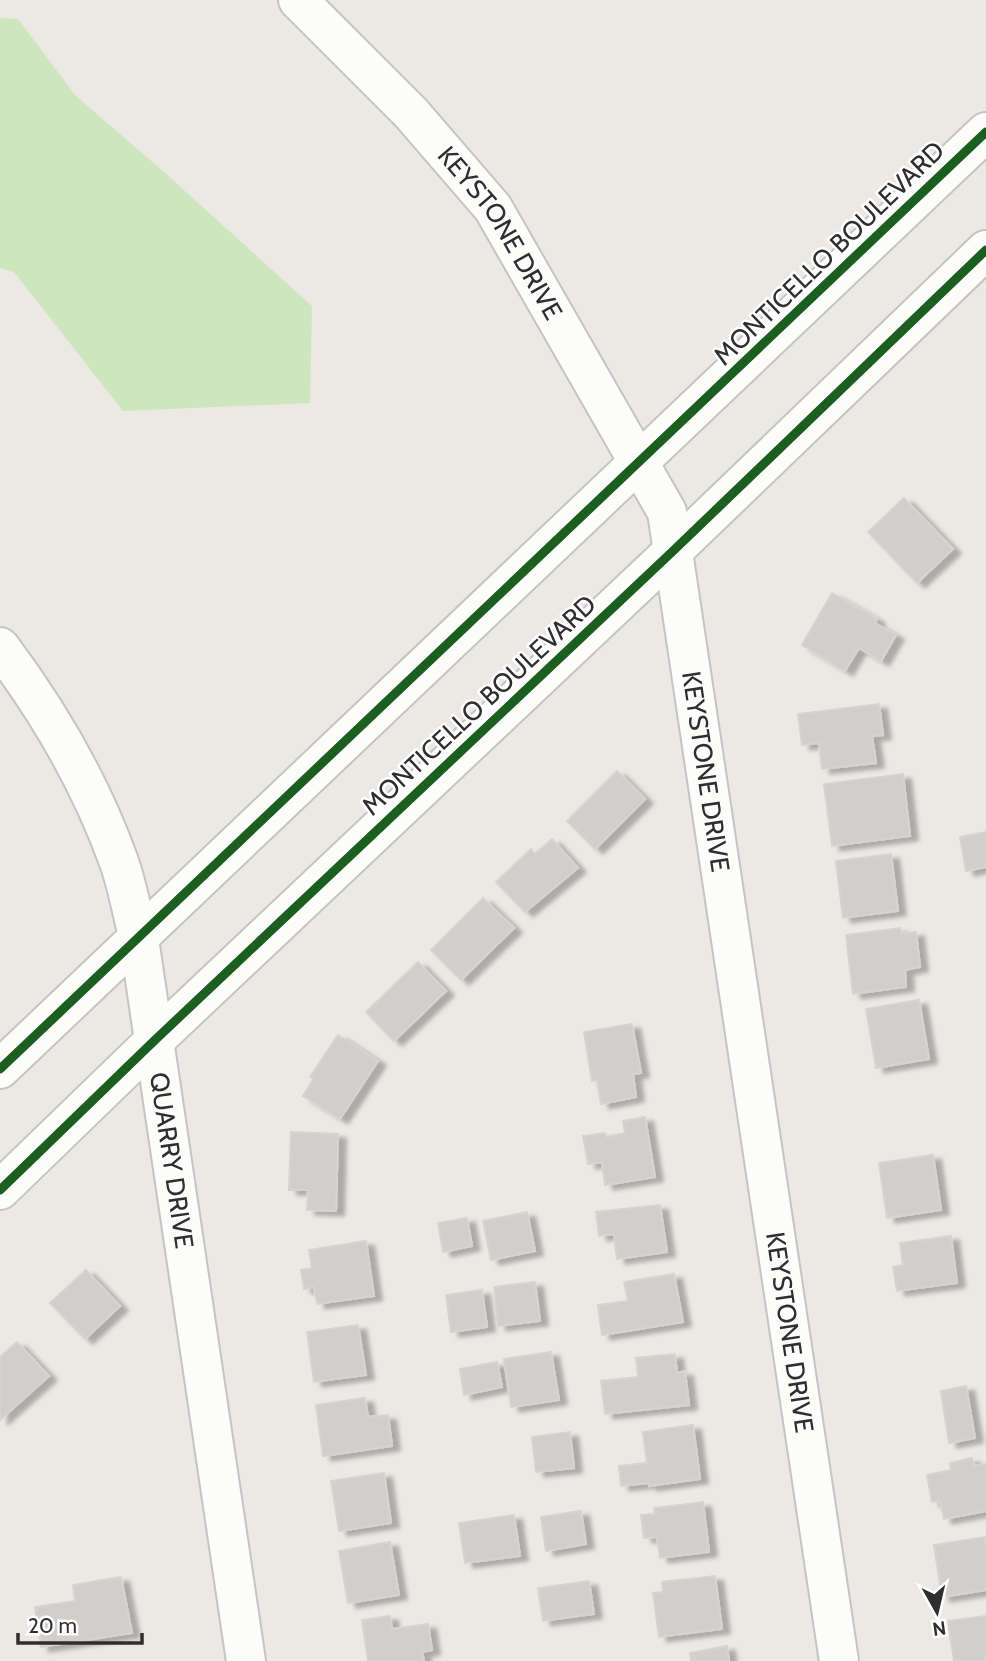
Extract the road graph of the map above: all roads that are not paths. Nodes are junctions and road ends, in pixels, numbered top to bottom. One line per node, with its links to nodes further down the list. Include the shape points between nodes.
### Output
1 (298, 0): 4 (street, KEYSTONE DRIVE, via 411,113 493,208)
2 (986, 132): 4 (street, MONTICELLO BOULEVARD)
3 (986, 250): 5 (street, MONTICELLO BOULEVARD)
4 (638, 463): 5 (street, KEYSTONE DRIVE, via 667,512); 7 (street, MONTICELLO BOULEVARD)
5 (673, 551): 8 (street, MONTICELLO BOULEVARD); 12 (street, KEYSTONE DRIVE)
6 (0, 647): 7 (street, QUARRY DRIVE, via 53,723 88,792 120,865)
7 (139, 939): 8 (street, QUARRY DRIVE); 9 (street, MONTICELLO BOULEVARD)
8 (155, 1040): 10 (street, MONTICELLO BOULEVARD); 11 (street, QUARRY DRIVE)
9 (0, 1069)
10 (0, 1190)
11 (246, 1661)
12 (839, 1661)

